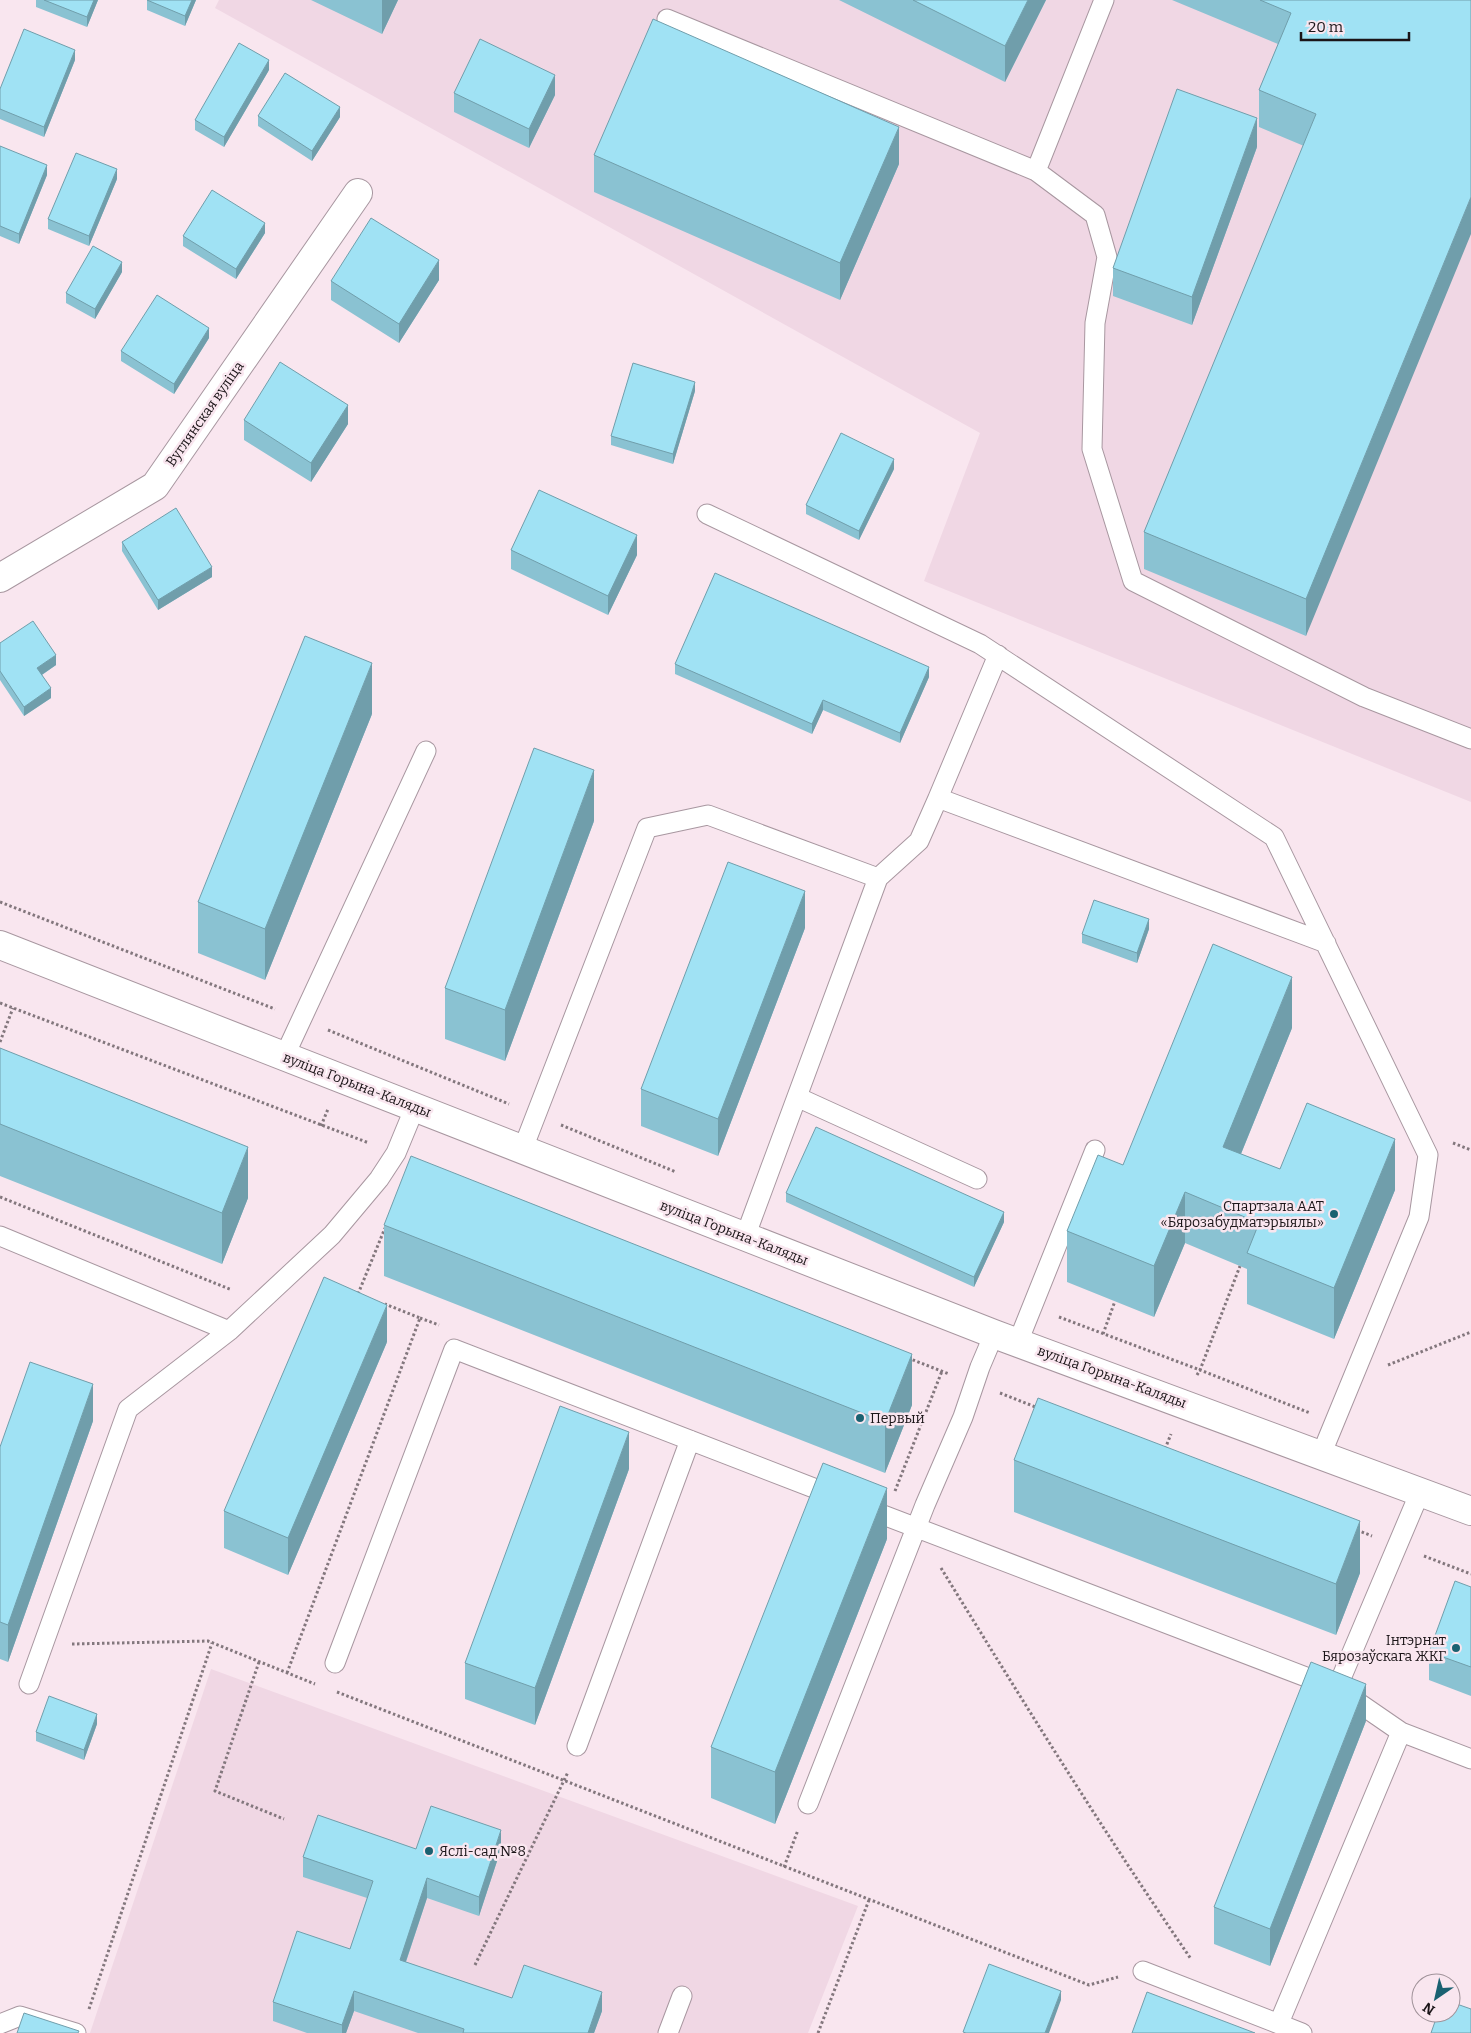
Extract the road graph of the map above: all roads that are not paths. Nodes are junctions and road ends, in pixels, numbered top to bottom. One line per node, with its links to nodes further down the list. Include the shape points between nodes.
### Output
1 (1104, 0): 3 (lane)
2 (666, 19): 3 (lane)
3 (1036, 171): 8 (lane, via 1095,215 1107,257 1094,322 1092,449 1132,581 1364,698)
4 (358, 193): 6 (street, Вуглянская вуліца, via 155,486)
5 (707, 514): 7 (lane)
6 (0, 578)
7 (998, 655): 10 (lane); 12 (lane, via 1274,837)
8 (1471, 739)
9 (426, 751): 14 (lane)
10 (938, 798): 11 (lane, via 918,841); 12 (lane)
11 (878, 878): 15 (lane); 17 (lane, via 708,815 647,828)
12 (1326, 943): 25 (lane, via 1428,1154 1419,1218)
13 (0, 945): 14 (street, вуліца Горына-Каляды)
14 (284, 1057): 16 (street, вуліца Горына-Каляды)
15 (797, 1097): 19 (lane); 21 (lane)
16 (415, 1107): 17 (street, вуліца Горына-Каляды); 22 (lane, via 396,1153 379,1179 332,1235)
17 (522, 1150): 21 (street, вуліца Горына-Каляды)
18 (1095, 1150): 23 (lane, via 1032,1307)
19 (977, 1179)
20 (0, 1236): 22 (lane)
21 (745, 1237): 23 (street, вуліца Горына-Каляды)
22 (229, 1331): 30 (lane, via 128,1409)
23 (1006, 1338): 25 (street, вуліца Горына-Каляды); 28 (lane, via 975,1383)
24 (690, 1440): 28 (lane); 29 (lane, via 454,1349); 33 (lane)
25 (1321, 1455): 26 (street, вуліца Горына-Каляды)
26 (1420, 1492): 27 (street, вуліца Горына-Каляды); 31 (lane)
27 (1471, 1511)
28 (917, 1528): 31 (lane); 35 (lane)
29 (335, 1663)
30 (29, 1684)
31 (1337, 1688): 32 (lane)
32 (1402, 1732): 34 (lane); 38 (lane)
33 (577, 1746)
34 (1471, 1759)
35 (808, 1804)
36 (1143, 1971): 38 (lane)
37 (682, 1996): 41 (lane)
38 (1279, 2023): 42 (lane)
39 (0, 2024): 40 (lane, via 20,2016)
40 (76, 2033)
41 (668, 2033)
42 (1302, 2033)

